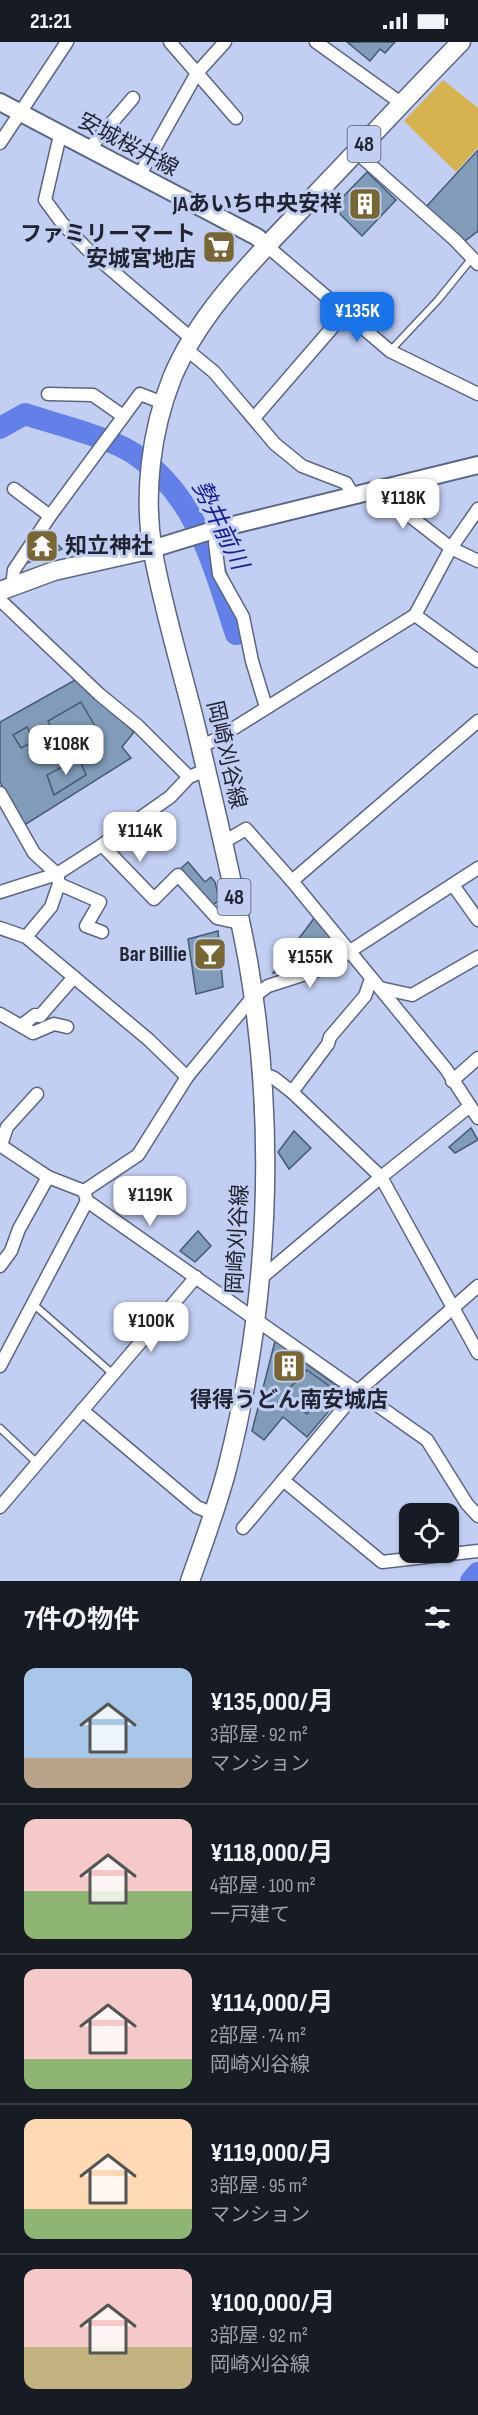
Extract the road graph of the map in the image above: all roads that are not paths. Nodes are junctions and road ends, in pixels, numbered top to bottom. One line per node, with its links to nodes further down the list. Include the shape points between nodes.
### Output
1 (67, 42): 10 (street)
2 (170, 42): 6 (street)
3 (225, 42): 6 (street)
4 (316, 42): 9 (street)
5 (461, 42): 9 (main road, 岡崎刈谷線 / 48)
6 (197, 73): 11 (street); 16 (street)
7 (133, 99): 14 (street)
8 (0, 102): 10 (street, 安城桜井線)
9 (401, 103): 15 (main road, 岡崎刈谷線 / 48)
10 (19, 113): 12 (street, 安城桜井線); 13 (street)
11 (236, 118)
12 (60, 135): 14 (street, 安城桜井線); 20 (street, via 45,200 88,250)
13 (0, 143)
14 (90, 148): 16 (street, 安城桜井線)
15 (357, 152): 17 (main road, 岡崎刈谷線 / 48); 18 (street)
16 (139, 176): 17 (street, 安城桜井線, via 257,237)
17 (267, 246): 19 (street); 20 (main road, 岡崎刈谷線 / 48, via 211,310)
18 (475, 261): 21 (lane)
19 (344, 314): 21 (street); 26 (street)
20 (189, 344): 24 (main road, 岡崎刈谷線 / 48); 26 (street)
21 (390, 351): 23 (street)
22 (48, 394): 25 (street, via 93,396)
23 (478, 394)
24 (163, 403): 25 (street, via 140,394); 34 (main road, 岡崎刈谷線 / 48, via 153,446 150,485)
25 (123, 416): 32 (street)
26 (254, 418): 30 (street, via 275,444 302,466 346,483)
27 (478, 465): 29 (street)
28 (14, 489): 32 (street)
29 (380, 489): 30 (street); 35 (street)
30 (353, 495): 33 (street)
31 (478, 509): 35 (street)
32 (50, 516): 37 (street)
33 (217, 529): 34 (street); 41 (street, via 219,574 243,617)
34 (152, 549): 37 (main road, via 54,571); 43 (main road, 岡崎刈谷線 / 48)
35 (451, 549): 36 (street); 39 (street)
36 (478, 561)
37 (6, 588)
38 (0, 600): 44 (street, via 99,694)
39 (415, 615): 40 (street); 41 (street)
40 (478, 661)
41 (266, 706): 43 (street)
42 (478, 721): 50 (street)
43 (201, 746): 44 (main road, 岡崎刈谷線 / 48)
44 (197, 774): 46 (main road, 岡崎刈谷線 / 48); 47 (street)
45 (0, 793): 49 (street, via 34,853)
46 (222, 843): 50 (street, via 246,829); 54 (main road, 岡崎刈谷線 / 48)
47 (102, 845): 49 (street); 54 (street, via 154,899 178,875 217,918)
48 (478, 868): 51 (street)
49 (58, 879): 52 (street); 56 (street, via 100,902 86,926); 57 (street, via 51,907)
50 (292, 881): 58 (street)
51 (453, 885): 53 (street); 58 (street)
52 (0, 892)
53 (478, 920)
54 (240, 923): 62 (main road, 岡崎刈谷線 / 48)
55 (0, 928): 57 (street)
56 (102, 932)
57 (26, 937): 60 (street)
58 (349, 952): 61 (street); 62 (street, via 324,968 268,986)
59 (478, 957): 61 (street, via 412,995)
60 (74, 977): 64 (street, via 40,1016); 68 (street)
61 (375, 983): 69 (street); 70 (street, via 330,1037)
62 (252, 998): 67 (main road, 岡崎刈谷線 / 48); 68 (street)
63 (0, 1014): 64 (street)
64 (21, 1026): 65 (street, via 33,1033 54,1023)
65 (67, 1027)
66 (478, 1058): 69 (street)
67 (262, 1073): 70 (street); 80 (main road, 岡崎刈谷線 / 48, via 266,1172)
68 (187, 1077): 77 (street, via 138,1155)
69 (452, 1081): 72 (street)
70 (292, 1092): 76 (street)
71 (37, 1094): 74 (street, via 7,1127)
72 (470, 1106): 73 (street); 76 (street)
73 (478, 1118)
74 (0, 1145): 75 (street)
75 (48, 1177): 77 (street); 78 (street, via 19,1229 12,1251)
76 (381, 1177): 80 (street); 83 (street)
77 (85, 1196): 79 (street); 82 (street, via 60,1254)
78 (0, 1266)
79 (196, 1277): 84 (street); 87 (street)
80 (260, 1279): 84 (main road, 岡崎刈谷線 / 48)
81 (478, 1286): 83 (street)
82 (32, 1303): 86 (street); 87 (lane)
83 (453, 1308): 85 (street); 88 (street)
84 (257, 1319): 88 (street); 94 (main road, 岡崎刈谷線 / 48, via 235,1434)
85 (478, 1353)
86 (0, 1366)
87 (113, 1374): 89 (street)
88 (357, 1392): 92 (street); 95 (street, via 427,1440)
89 (82, 1410): 91 (street); 94 (street, via 197,1507)
90 (0, 1428): 91 (lane)
91 (37, 1464): 93 (street)
92 (283, 1480): 96 (street); 97 (street, via 382,1562)
93 (0, 1507)
94 (214, 1514): 98 (main road, 岡崎刈谷線 / 48)
95 (478, 1516)
96 (243, 1528)
97 (478, 1551)
98 (190, 1581)

